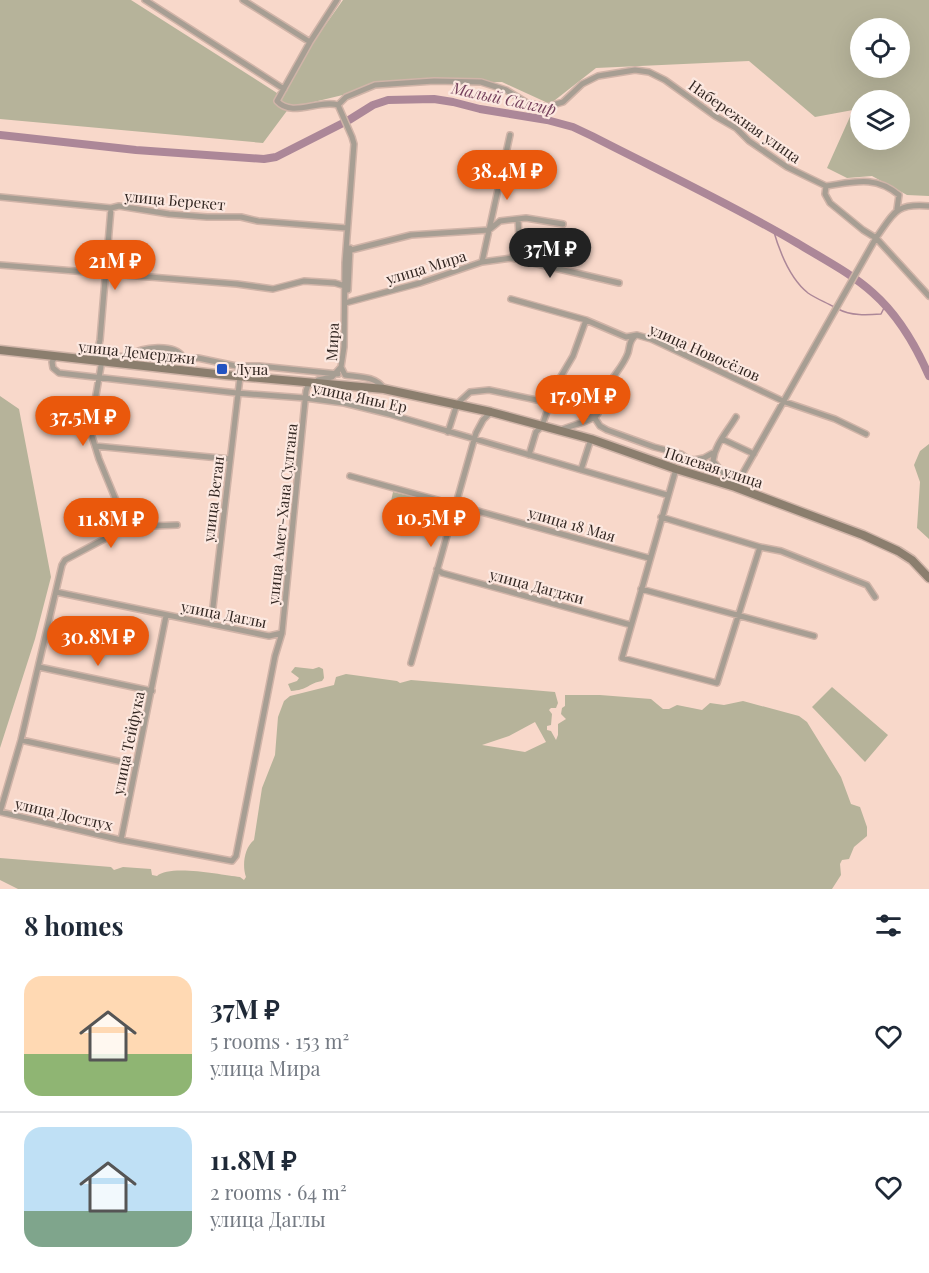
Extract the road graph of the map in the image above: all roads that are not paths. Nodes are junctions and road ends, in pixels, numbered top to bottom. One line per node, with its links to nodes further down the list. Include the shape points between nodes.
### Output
1 (145, 0): 5 (street)
2 (243, 0): 4 (street)
3 (337, 0): 4 (street)
4 (310, 42): 5 (street)
5 (284, 89): 6 (street, via 277,101 281,106 296,108 330,102)
6 (338, 105): 8 (street, Набережная улица, via 345,97 375,86 434,81 481,82 506,90 527,103 546,107 563,102 582,84 598,76 635,70 649,72 787,167); 15 (street, via 354,144)
7 (510, 135): 16 (street)
8 (826, 186): 12 (street, via 870,181 899,195); 17 (street, via 830,203)
9 (0, 197): 11 (street, улица Берекет)
10 (929, 206): 12 (street, via 913,204)
11 (111, 208): 15 (street, улица Берекет); 23 (street)
12 (897, 209): 17 (street)
13 (518, 219): 14 (street); 16 (street, via 500,221); 20 (street, via 519,237)
14 (563, 224)
15 (347, 228): 18 (street)
16 (489, 230): 19 (street, via 411,235); 21 (street)
17 (876, 238): 26 (street); 48 (street)
18 (347, 241): 19 (street); 25 (street)
19 (351, 250): 28 (street)
20 (512, 258): 21 (street, улица Мира); 24 (street, улица Мира)
21 (482, 262): 28 (street, улица Мира)
22 (0, 264): 23 (street)
23 (105, 273): 25 (street, via 273,289 304,281); 35 (street)
24 (619, 283)
25 (345, 286): 28 (street)
26 (929, 296)
27 (510, 299): 29 (street, улица Новосёлов)
28 (345, 303): 37 (street, Мира)
29 (586, 320): 30 (street, улица Новосёлов); 50 (street)
30 (628, 339): 48 (street, улица Новосёлов, via 637,335 651,339); 52 (street, via 628,352)
31 (0, 350): 33 (main road, улица Демерджи)
32 (128, 356): 34 (street); 34 (street, via 147,348 174,351); 35 (street)
33 (56, 357): 35 (main road, улица Демерджи); 40 (street, улица Яны Ер, via 53,368 59,373)
34 (183, 357): 36 (street)
35 (95, 358): 40 (street); 41 (main road, улица Демерджи)
36 (259, 366): 38 (street); 42 (street)
37 (341, 367): 38 (street); 39 (street, Мира)
38 (336, 374): 39 (street); 43 (street)
39 (345, 375): 45 (street, Мира, via 374,380)
40 (99, 376): 46 (street, улица Яны Ер); 61 (street, via 90,430)
41 (240, 377): 42 (main road, улица Демерджи); 46 (street, улица Ветан)
42 (266, 379): 43 (main road, улица Демерджи)
43 (309, 382): 44 (main road, улица Демерджи); 47 (street, улица Амет-Хана Султана)
44 (344, 384): 45 (main road, Полевая улица)
45 (384, 389): 49 (main road, Полевая улица)
46 (237, 393): 47 (street, улица Яны Ер); 66 (street, улица Ветан)
47 (305, 398): 56 (street, улица Яны Ер, via 389,414); 88 (street, улица Амет-Хана Султана)
48 (784, 402): 57 (street, улица Новосёлов, via 835,419); 64 (street)
49 (457, 404): 50 (street, via 470,392 489,390); 51 (main road, Полевая улица); 56 (street)
50 (550, 404): 52 (street); 54 (street)
51 (491, 412): 54 (main road, Полевая улица); 59 (street)
52 (594, 417): 55 (street); 62 (street, via 607,430)
53 (736, 417): 60 (street)
54 (542, 426): 55 (main road, Полевая улица); 65 (street)
55 (559, 430): 58 (main road, Полевая улица)
56 (448, 432): 59 (street, улица Яны Ер)
57 (866, 435)
58 (591, 439): 67 (main road, Полевая улица); 69 (street)
59 (475, 440): 65 (street, улица Яны Ер); 73 (street)
60 (722, 440): 63 (street); 64 (street)
61 (95, 446): 66 (street); 76 (street)
62 (654, 447): 63 (street, via 694,460); 67 (street)
63 (714, 453): 71 (street, via 716,467)
64 (754, 454): 71 (street)
65 (528, 455): 69 (street, улица Яны Ер)
66 (230, 459): 86 (street, улица Ветан)
67 (646, 459): 68 (main road, Полевая улица)
68 (676, 469): 71 (main road, Полевая улица); 72 (street)
69 (581, 470): 72 (street, улица Яны Ер)
70 (350, 476): 73 (street, улица 18 Мая)
71 (735, 487): 80 (main road, Полевая улица, via 898,551)
72 (667, 495): 74 (street)
73 (456, 504): 78 (street, улица 18 Мая); 79 (street)
74 (660, 517): 77 (street); 78 (street)
75 (177, 525): 76 (street)
76 (127, 527): 82 (street, via 65,560)
77 (760, 547): 83 (street, via 781,551 867,585); 84 (street)
78 (649, 558): 81 (street)
79 (437, 569): 87 (street, улица Дагджи); 90 (street)
80 (929, 578)
81 (641, 589): 84 (street); 87 (street)
82 (56, 592): 85 (street, улица Даглы); 91 (street)
83 (874, 597)
84 (740, 615): 87 (street, via 717,683 622,658); 89 (street)
85 (166, 616): 86 (street, улица Даглы); 92 (street, улица Тейфука)
86 (211, 624): 88 (street, улица Даглы, via 269,636)
87 (631, 625)
88 (282, 633): 96 (street, улица Амет-Хана Султана, via 234,860)
89 (814, 636)
90 (411, 663)
91 (39, 667): 92 (street); 93 (street)
92 (152, 690): 94 (street, улица Тейфука)
93 (21, 740): 94 (street); 95 (street)
94 (136, 765): 96 (street, улица Тейфука)
95 (0, 812): 96 (street, улица Достлух)
96 (121, 840)

